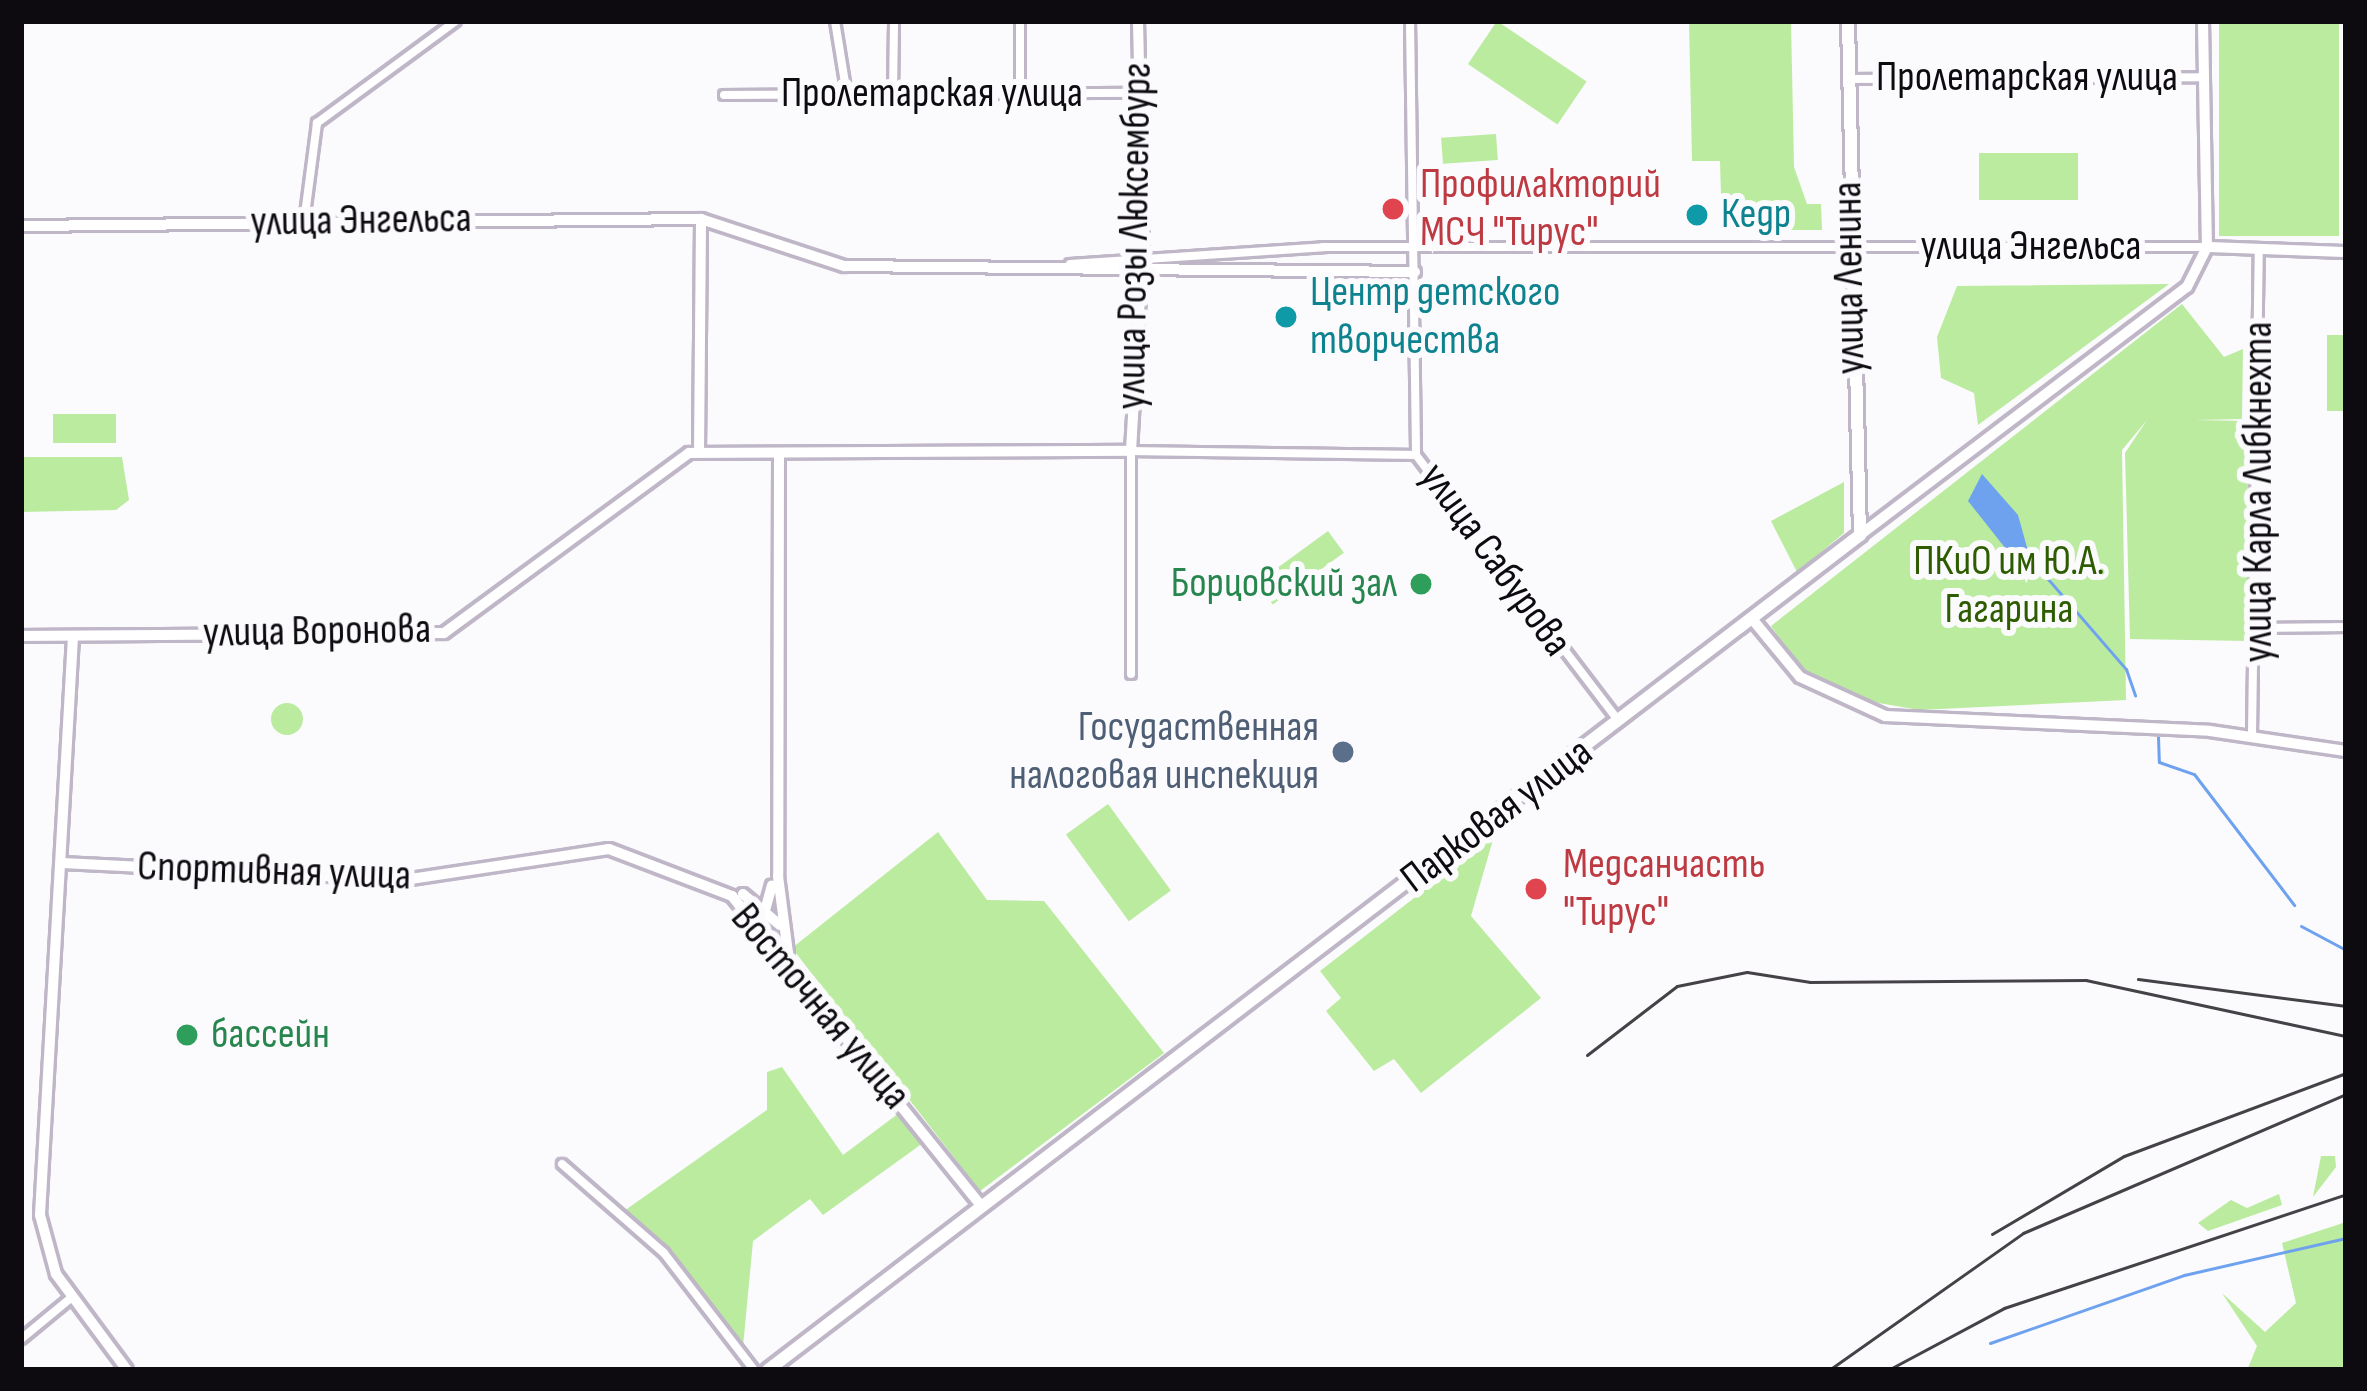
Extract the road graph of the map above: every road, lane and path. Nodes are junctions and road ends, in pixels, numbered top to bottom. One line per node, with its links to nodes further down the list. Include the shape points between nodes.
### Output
1 (456, 21): 17 (street, via 317,123)
2 (836, 21): 15 (street)
3 (894, 21): 13 (street)
4 (1020, 21): 11 (street)
5 (1138, 21): 12 (street, улица Розы Люксембург)
6 (1410, 21): 22 (street, улица Сабурова)
7 (1848, 21): 10 (main road, улица Ленина)
8 (2203, 21): 9 (street)
9 (2204, 77): 10 (street, Пролетарская улица); 20 (street)
10 (1850, 80): 19 (main road, улица Ленина)
11 (1020, 93): 12 (street, Пролетарская улица); 13 (street, Пролетарская улица)
12 (1140, 93): 24 (street, улица Розы Люксембург)
13 (893, 94): 15 (street, Пролетарская улица)
14 (724, 95): 15 (street, Пролетарская улица)
15 (847, 95)
16 (701, 219): 17 (street, улица Энгельса); 25 (street, улица Энгельса, via 844,266); 29 (street)
17 (304, 222): 18 (street, улица Энгельса)
18 (21, 226)
19 (1851, 244): 20 (street, улица Энгельса); 22 (street, улица Энгельса); 32 (main road, улица Ленина)
20 (2207, 247): 21 (street, улица Энгельса); 32 (street, Парковая улица, via 2187,287)
21 (2259, 249): 23 (street, улица Энгельса); 35 (street, улица Карла Либкнехта)
22 (1414, 251): 24 (street, улица Энгельса); 27 (street, улица Сабурова)
23 (2346, 252)
24 (1142, 253): 25 (street, улица Энгельса); 26 (street, улица Розы Люксембург)
25 (1070, 264): 26 (street, улица Энгельса)
26 (1141, 271): 27 (street, улица Энгельса); 28 (street, улица Розы Люксембург)
27 (1414, 272): 31 (street, улица Сабурова)
28 (1131, 451): 30 (street); 31 (street); 38 (street)
29 (699, 452): 30 (street); 37 (street, улица Воронова, via 444,633)
30 (779, 454): 44 (street, Восточная улица)
31 (1416, 455): 39 (street, улица Сабурова)
32 (1860, 535): 33 (main road, Парковая улица)
33 (1754, 620): 39 (main road, Парковая улица); 40 (street, via 1800,676 1857,710 1948,726)
34 (2346, 627): 35 (street)
35 (2258, 628): 40 (street, улица Карла Либкнехта)
36 (21, 636): 37 (street, улица Воронова)
37 (73, 637): 43 (street)
38 (1131, 674)
39 (1620, 722): 52 (main road, Парковая улица)
40 (2252, 735): 41 (street)
41 (2346, 751)
42 (554, 849): 43 (street, Спортивная улица, via 404,880); 45 (street, Восточная улица, via 609,849)
43 (62, 862): 53 (street, via 40,1215)
44 (777, 885): 45 (street); 46 (street); 47 (street); 49 (street, Восточная улица)
45 (738, 896): 46 (street); 48 (street, Восточная улица)
46 (760, 901): 47 (street); 48 (street)
47 (773, 912): 48 (street); 49 (street)
48 (754, 915): 50 (street, Восточная улица)
49 (784, 940): 50 (street)
50 (793, 965): 52 (street, Восточная улица)
51 (562, 1164): 56 (street, via 664,1253)
52 (982, 1207): 57 (main road, Парковая улица)
53 (71, 1298): 54 (street); 55 (street)
54 (21, 1339)
55 (127, 1370)
56 (754, 1370)
57 (768, 1370)

